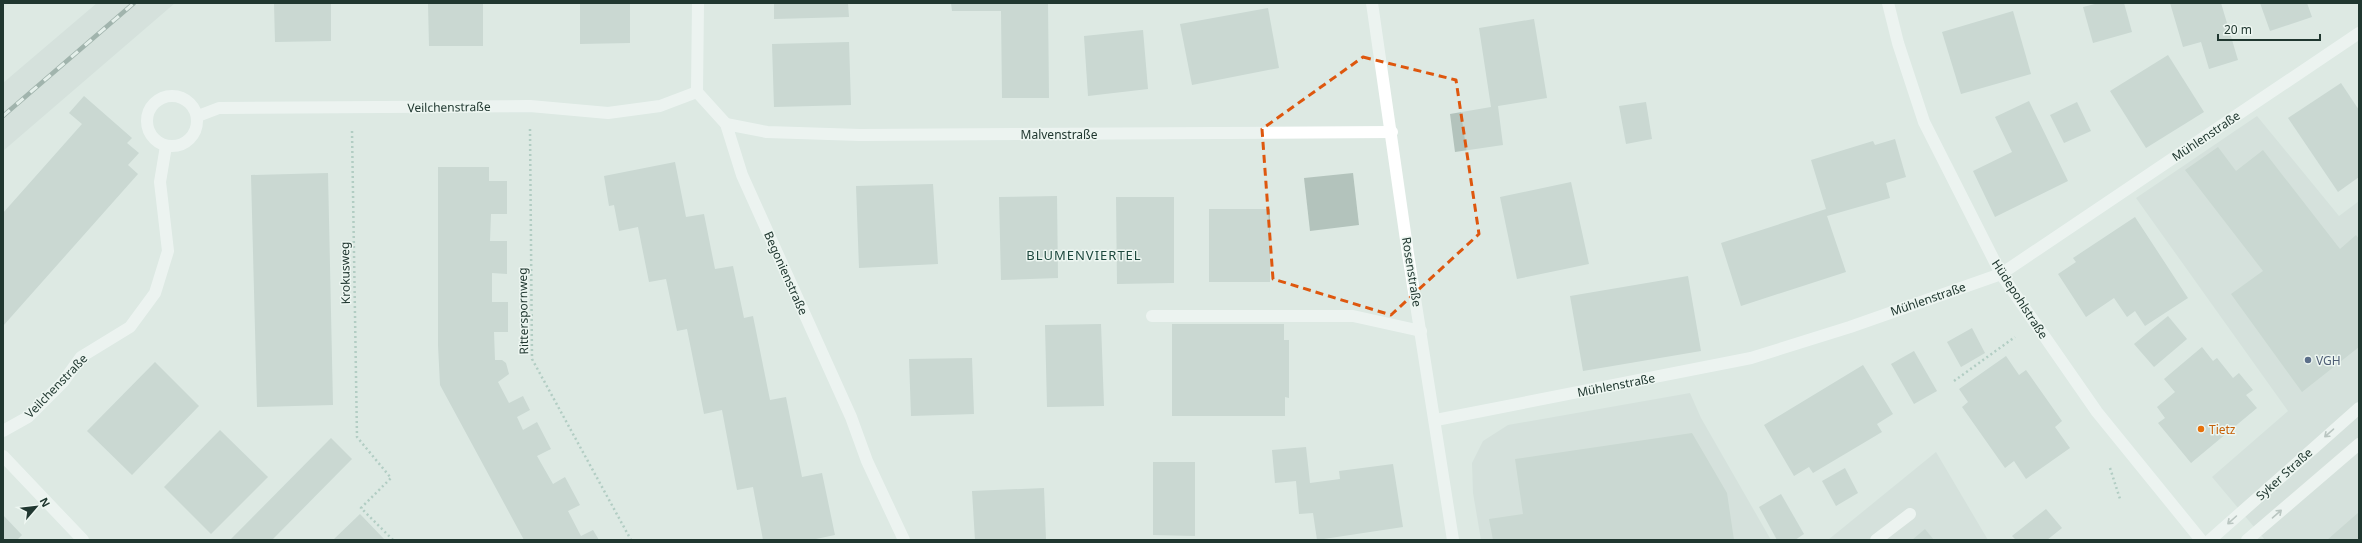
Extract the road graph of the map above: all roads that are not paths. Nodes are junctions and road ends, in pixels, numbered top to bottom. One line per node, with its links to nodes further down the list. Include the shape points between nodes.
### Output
1 (698, 3): 5 (street)
2 (1372, 3): 8 (street, Rosenstraße)
3 (1888, 3): 10 (street, Hüdepohlstraße, via 1898,43 1924,122)
4 (2359, 34): 10 (street, Mühlenstraße)
5 (697, 92): 6 (street, Veilchenstraße, via 660,106 608,113 530,106 220,108); 7 (street, Begonienstraße)
6 (198, 116): 9 (street, via 195,133 191,137 183,144); 9 (street, via 188,100 171,95 154,102 146,118 151,135)
7 (726, 124): 8 (street, Malvenstraße, via 767,132 860,135); 20 (street, Begonienstraße, via 742,175)
8 (1392, 132): 12 (street, Rosenstraße)
9 (166, 146): 15 (street, Veilchenstraße, via 160,182 168,250 155,293 130,327 81,357 63,382 28,417)
10 (2001, 274): 14 (street, Mühlenstraße, via 1850,327 1751,358); 23 (street, Hüdepohlstraße, via 2096,412)
11 (1152, 316): 12 (street, via 1353,316)
12 (1421, 331): 14 (street, Rosenstraße)
13 (2359, 408): 24 (street, Syker Straße, one-way to 24)
14 (1436, 420): 21 (street, Rosenstraße)
15 (3, 431)
16 (2359, 444): 25 (street, one-way to 16)
17 (3, 456): 19 (street)
18 (1910, 514): 22 (street)
19 (83, 540)
20 (904, 540)
21 (1454, 540)
22 (1876, 540)
23 (2201, 540)
24 (2210, 540)
25 (2248, 540)

